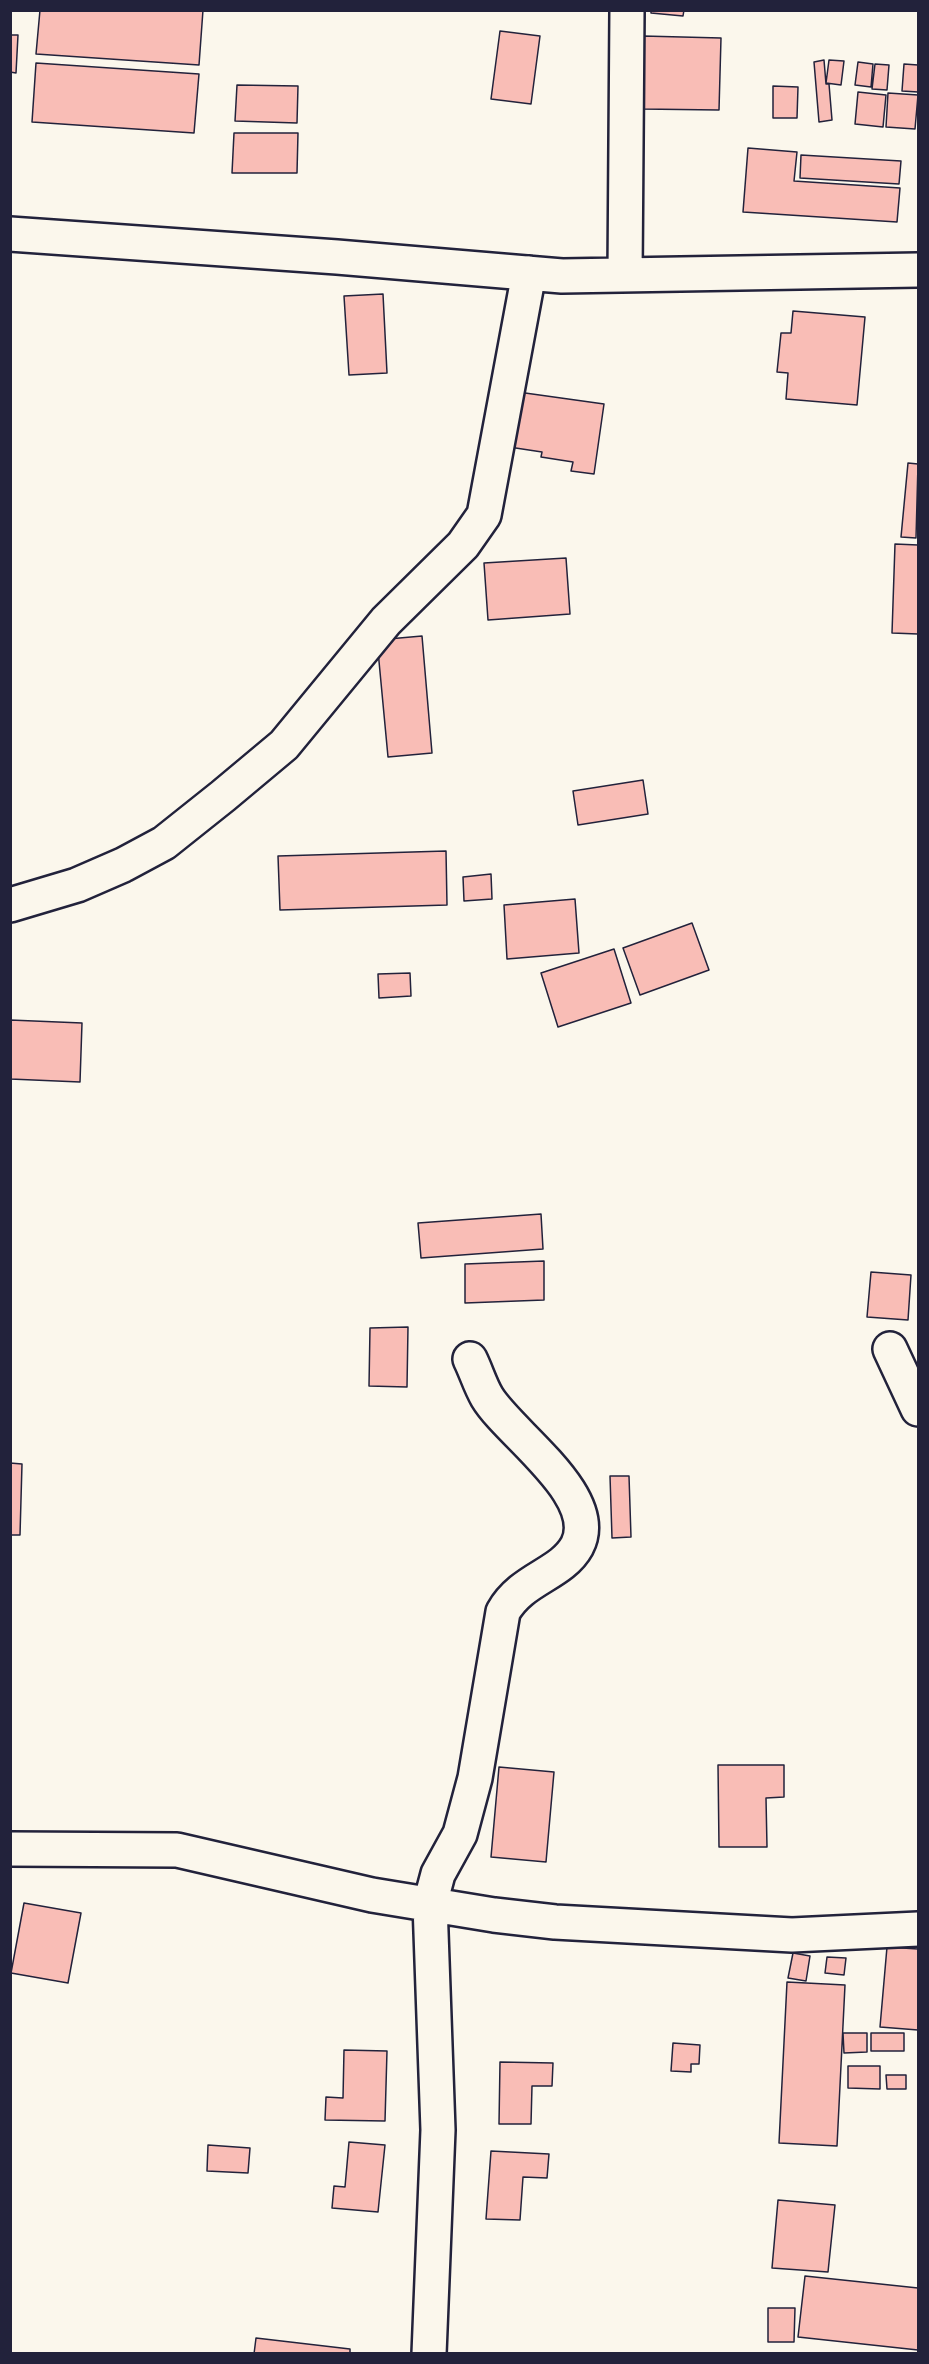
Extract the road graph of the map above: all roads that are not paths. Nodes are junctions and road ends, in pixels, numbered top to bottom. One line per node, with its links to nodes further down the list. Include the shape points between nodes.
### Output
1 (627, 10): 5 (street)
2 (10, 234): 4 (street)
3 (918, 270): 5 (street)
4 (529, 273): 5 (street); 6 (street, via 484,515 463,545 386,621 284,744 164,843 76,885)
5 (624, 275)
6 (10, 905)
7 (890, 1349): 9 (street)
8 (470, 1359): 11 (street, via 487,1398 573,1498 582,1528 577,1546 564,1562 525,1586 503,1612 476,1778 460,1834 438,1874)
9 (918, 1409)
10 (10, 1849): 11 (street, via 177,1850)
11 (430, 1905): 12 (street, via 555,1922 792,1935); 13 (street, via 438,2130)
12 (918, 1929)
13 (429, 2354)

